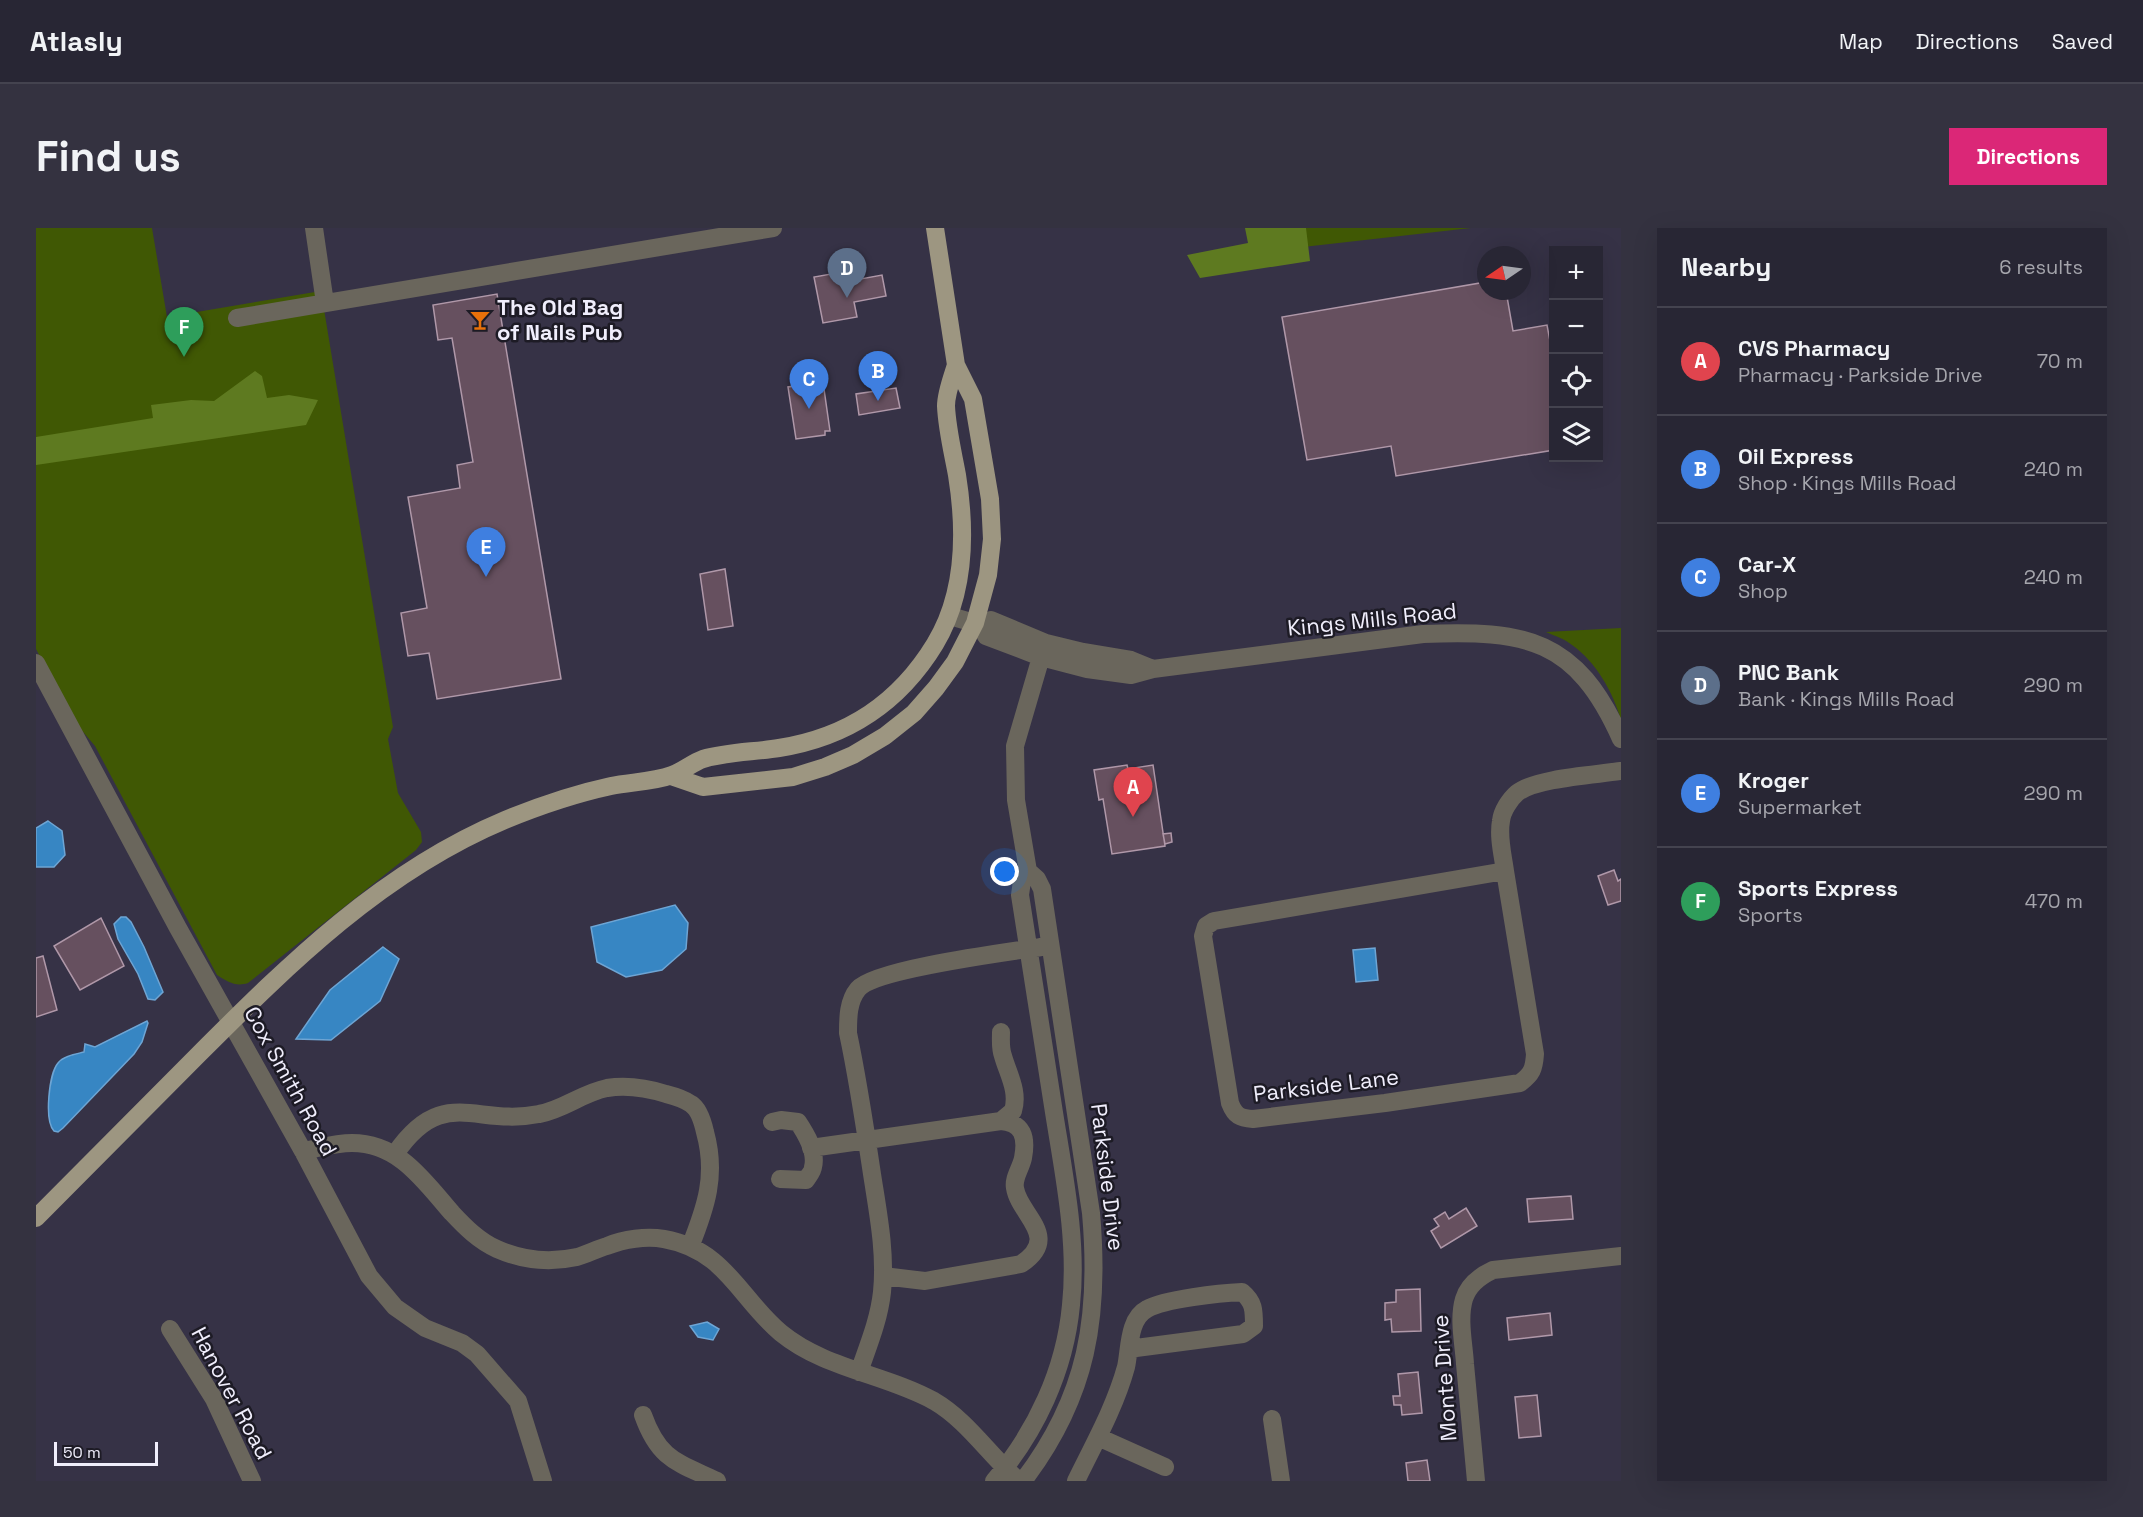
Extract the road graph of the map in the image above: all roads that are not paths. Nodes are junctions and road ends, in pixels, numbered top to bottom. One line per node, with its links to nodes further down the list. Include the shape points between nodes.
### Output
1 (314, 228): 5 (street)
2 (773, 228): 4 (street)
3 (935, 228): 7 (main road)
4 (708, 233): 5 (street)
5 (325, 303): 6 (street)
6 (237, 318)
7 (956, 365): 8 (main road, via 946,404 964,531); 9 (main road, via 973,399 990,499 992,539)
8 (950, 616): 9 (street, Kings Mills Road); 15 (main road, via 911,679 879,709 823,737 703,760)
9 (978, 624): 10 (street, Kings Mills Road, via 986,636); 12 (street, Kings Mills Road, via 991,620 1046,643 1131,660); 15 (main road, via 955,662 914,713 853,755 793,777 703,787)
10 (1041, 657): 12 (street, Kings Mills Road, via 1131,675); 16 (street, Parkside Drive, via 1015,746 1016,800)
11 (36, 663): 20 (street, Cox Smith Road)
12 (1154, 669): 13 (street, Kings Mills Road, via 1423,634 1496,634 1549,648 1572,663 1603,704)
13 (1621, 739)
14 (1621, 771): 17 (street, Parkside Lane, via 1538,784 1518,793 1501,820)
15 (670, 776): 20 (main road, via 573,794 442,850 351,912)
16 (1028, 871): 18 (street, Parkside Drive, via 1042,889); 19 (street, Parkside Drive, via 1020,895)
17 (1505, 872): 17 (street, Parkside Lane, via 1215,921 1206,926 1203,936 1234,1112 1241,1118 1253,1119 1520,1083 1528,1077 1534,1070 1535,1054)
18 (1052, 945): 19 (street); 44 (street, Parkside Drive, via 1091,1213 1095,1295 1080,1376 1069,1405)
19 (1029, 949): 24 (street, via 913,969 876,978 858,989 850,1008 848,1033); 40 (street, Parkside Drive, via 1073,1274 1067,1336 1048,1396 1034,1425)
20 (231, 1022): 26 (street, Cox Smith Road); 29 (main road)
21 (1001, 1032): 22 (street, via 1014,1095 1012,1111)
22 (1001, 1121): 24 (street); 32 (street, via 1015,1123 1022,1133 1023,1158 1014,1186 1036,1228 1038,1239 1030,1258 1021,1264 937,1280)
23 (772, 1122): 25 (street, via 798,1122)
24 (867, 1141): 25 (street); 32 (street, via 881,1230)
25 (812, 1148): 28 (street, via 813,1167 806,1180)
26 (303, 1151): 27 (street, via 351,1143); 42 (street, Cox Smith Road, via 369,1276 385,1296 425,1328 462,1343 477,1354 518,1401)
27 (395, 1154): 30 (street, via 410,1165 478,1239 516,1256 557,1260 641,1238); 30 (street, via 419,1125 448,1113 528,1116 550,1112 604,1089 659,1092 692,1104 703,1122 708,1143 709,1196)
28 (780, 1179)
29 (36, 1218)
30 (690, 1247): 35 (street, via 721,1266 759,1313 783,1335)
31 (1621, 1256): 47 (street, Monte Drive, via 1493,1270 1478,1279 1467,1293 1463,1300 1463,1339)
32 (883, 1276): 35 (street, via 878,1314)
33 (170, 1329): 41 (street, Hanover Road, via 214,1399)
34 (1129, 1351): 34 (street, via 1136,1318 1146,1309 1229,1293 1242,1292 1250,1299 1254,1326 1243,1334); 38 (street, via 1117,1395)
35 (859, 1372): 40 (street, via 913,1391 950,1411 965,1424)
36 (643, 1415): 43 (street, via 650,1435 663,1452)
37 (1272, 1419): 46 (street)
38 (1098, 1437): 39 (street); 45 (street)
39 (1165, 1467)
40 (1000, 1475): 44 (street)
41 (252, 1481)
42 (543, 1481)
43 (717, 1481)
44 (1021, 1481)
45 (1076, 1481)
46 (1281, 1481)
47 (1476, 1481)

